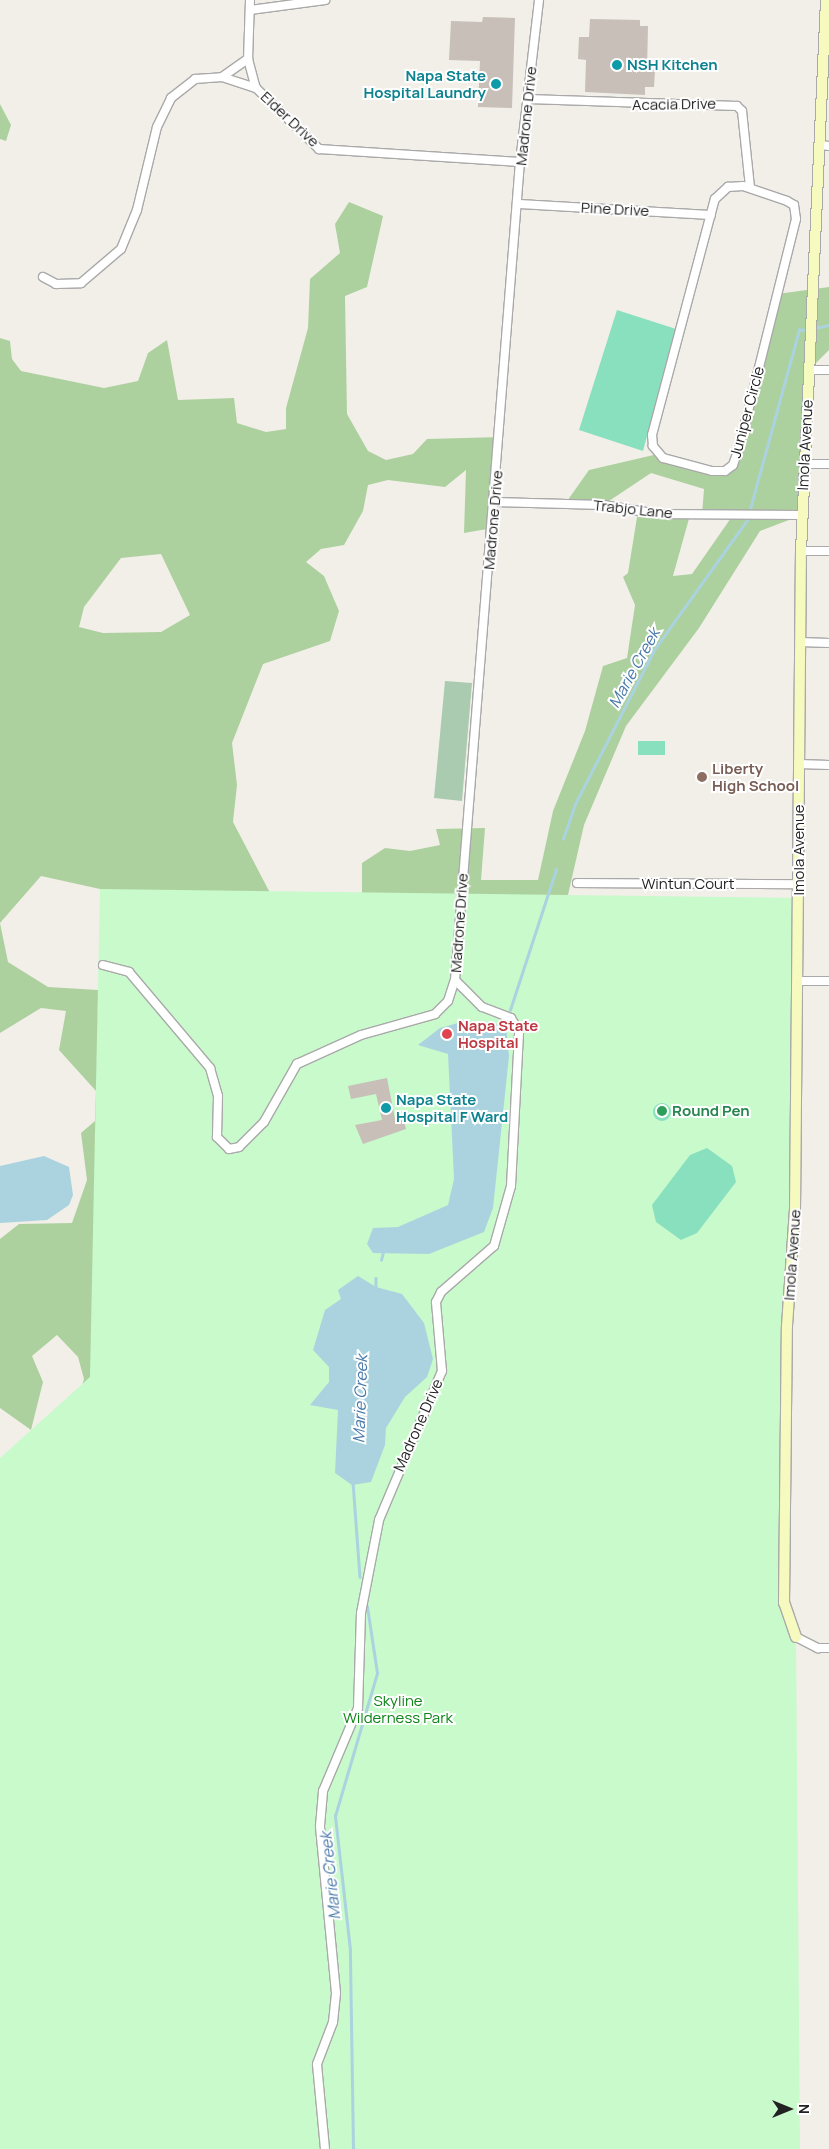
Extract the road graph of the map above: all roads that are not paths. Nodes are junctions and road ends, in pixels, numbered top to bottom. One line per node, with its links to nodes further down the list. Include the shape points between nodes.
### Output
1 (250, 0): 6 (street)
2 (325, 0): 6 (street)
3 (532, 0): 4 (street)
4 (539, 0): 11 (street, Madrone Drive)
5 (826, 0): 8 (street, Imola Avenue)
6 (250, 10): 7 (street)
7 (248, 59): 9 (street); 10 (street)
8 (826, 64): 12 (street, Imola Avenue)
9 (222, 77): 10 (street, Elder Drive); 17 (street, Elder Drive, via 191,80 171,98 148,154 133,223 118,253 81,283 56,284)
10 (256, 88): 13 (street, Elder Drive, via 320,149)
11 (528, 99): 13 (street, Madrone Drive); 14 (street, Acacia Drive, via 737,106 742,111)
12 (825, 146): 18 (street, Imola Avenue)
13 (520, 162): 15 (street, Madrone Drive)
14 (750, 188): 16 (street, Juniper Circle, via 720,190); 16 (street, Juniper Circle, via 794,206 796,219 738,451 733,465 724,471 663,458 653,446 652,435)
15 (518, 204): 16 (street, Pine Drive); 22 (street, Madrone Drive)
16 (711, 215)
17 (43, 277)
18 (809, 370): 19 (street); 20 (street, Imola Avenue)
19 (829, 370)
20 (803, 464): 21 (street); 23 (street, Imola Avenue)
21 (829, 464)
22 (495, 502): 23 (street, Trabjo Lane, via 603,505 658,514); 33 (street, Madrone Drive)
23 (802, 514): 24 (street, Imola Avenue)
24 (801, 551): 25 (street); 26 (street, Imola Avenue)
25 (829, 551)
26 (800, 642): 27 (street); 28 (street, Imola Avenue)
27 (829, 642)
28 (800, 764): 29 (street); 31 (street, Imola Avenue)
29 (829, 765)
30 (577, 883): 31 (street, Wintun Court)
31 (799, 884): 34 (street, Imola Avenue)
32 (103, 965): 33 (street, via 129,972 210,1068 218,1096 217,1137 229,1149 239,1147 264,1122 298,1064 361,1035 435,1014 448,1000)
33 (455, 980): 38 (street, Madrone Drive, via 482,1007 511,1018 519,1031 511,1186 494,1246 441,1292 436,1302 442,1371 379,1520 361,1613 358,1708 323,1791 320,1826 336,1993 333,2022 317,2064)
34 (798, 981): 35 (street); 36 (street, Imola Avenue, via 784,1603)
35 (829, 981)
36 (796, 1637): 37 (street, via 818,1648)
37 (829, 1648)
38 (325, 2149)

